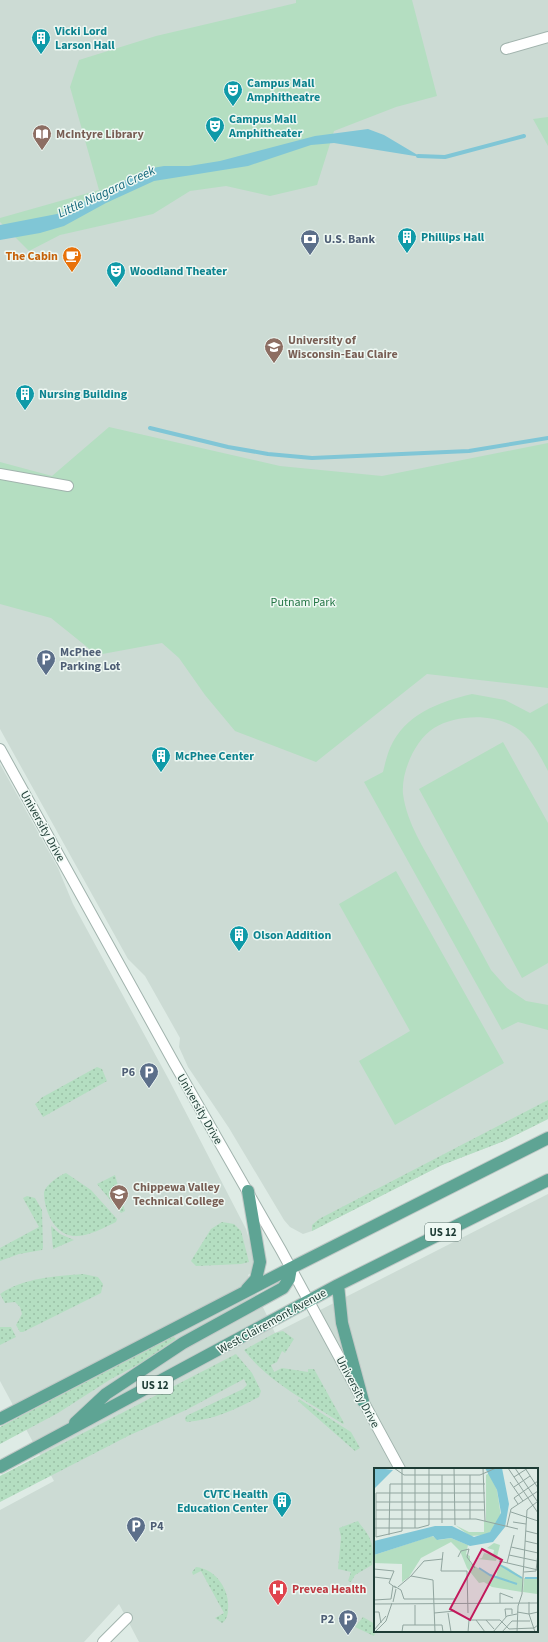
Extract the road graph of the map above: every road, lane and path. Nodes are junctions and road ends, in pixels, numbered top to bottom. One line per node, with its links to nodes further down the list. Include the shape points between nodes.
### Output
1 (548, 37): 2 (street)
2 (506, 49)
3 (0, 474): 4 (street)
4 (68, 486)
5 (0, 749): 8 (street, University Drive, via 177,1070)
6 (548, 1138): 9 (main road)
7 (548, 1180): 10 (main road, West Clairemont Avenue / US 12)
8 (248, 1191): 9 (street, University Drive); 11 (main road, via 260,1262 256,1279)
9 (291, 1268): 11 (main road); 12 (street, University Drive); 15 (main road, via 289,1279 283,1288 201,1332 120,1383)
10 (338, 1285): 12 (main road, West Clairemont Avenue / US 12); 13 (main road, via 342,1323)
11 (243, 1293): 14 (main road)
12 (309, 1301): 13 (street, University Drive); 15 (main road, West Clairemont Avenue / US 12)
13 (363, 1401): 17 (street, University Drive)
14 (0, 1419)
15 (63, 1435): 16 (main road, West Clairemont Avenue / US 12)
16 (0, 1467)
17 (399, 1468)
18 (127, 1618): 19 (street)
19 (103, 1642)

